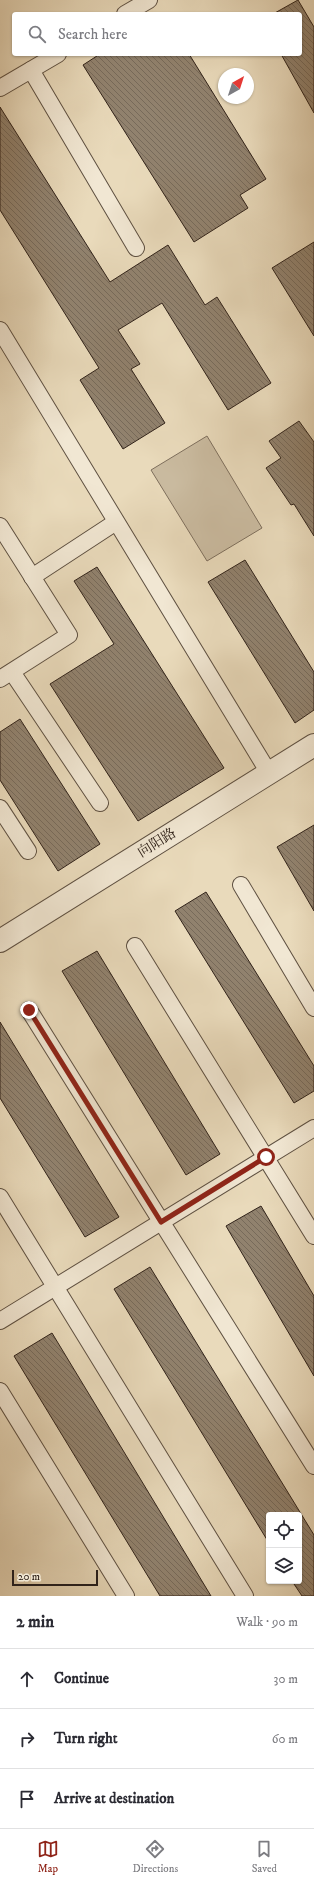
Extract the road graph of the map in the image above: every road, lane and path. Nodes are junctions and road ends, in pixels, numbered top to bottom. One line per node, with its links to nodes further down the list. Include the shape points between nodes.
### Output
1 (148, 0): 2 (lane)
2 (128, 12)
3 (55, 56): 4 (lane)
4 (31, 70): 5 (lane); 6 (lane)
5 (0, 88)
6 (136, 248)
7 (0, 330): 8 (lane)
8 (116, 522): 10 (lane); 13 (lane)
9 (0, 526): 10 (lane)
10 (32, 577): 11 (lane, via 69,635)
11 (6, 675): 14 (lane)
12 (314, 745): 13 (street, 向阳路)
13 (269, 773): 18 (street, 向阳路)
14 (100, 803)
15 (0, 808): 16 (lane)
16 (28, 852)
17 (241, 885): 20 (lane)
18 (0, 941)
19 (135, 946): 23 (lane)
20 (314, 1008)
21 (29, 1010): 25 (lane)
22 (314, 1128): 23 (lane)
23 (266, 1157): 25 (lane); 26 (lane)
24 (0, 1196): 27 (lane)
25 (161, 1222): 27 (lane); 30 (lane)
26 (314, 1236)
27 (56, 1287): 28 (lane); 32 (lane)
28 (0, 1321)
29 (0, 1391): 31 (lane)
30 (314, 1466)
31 (126, 1596)
32 (245, 1596)

